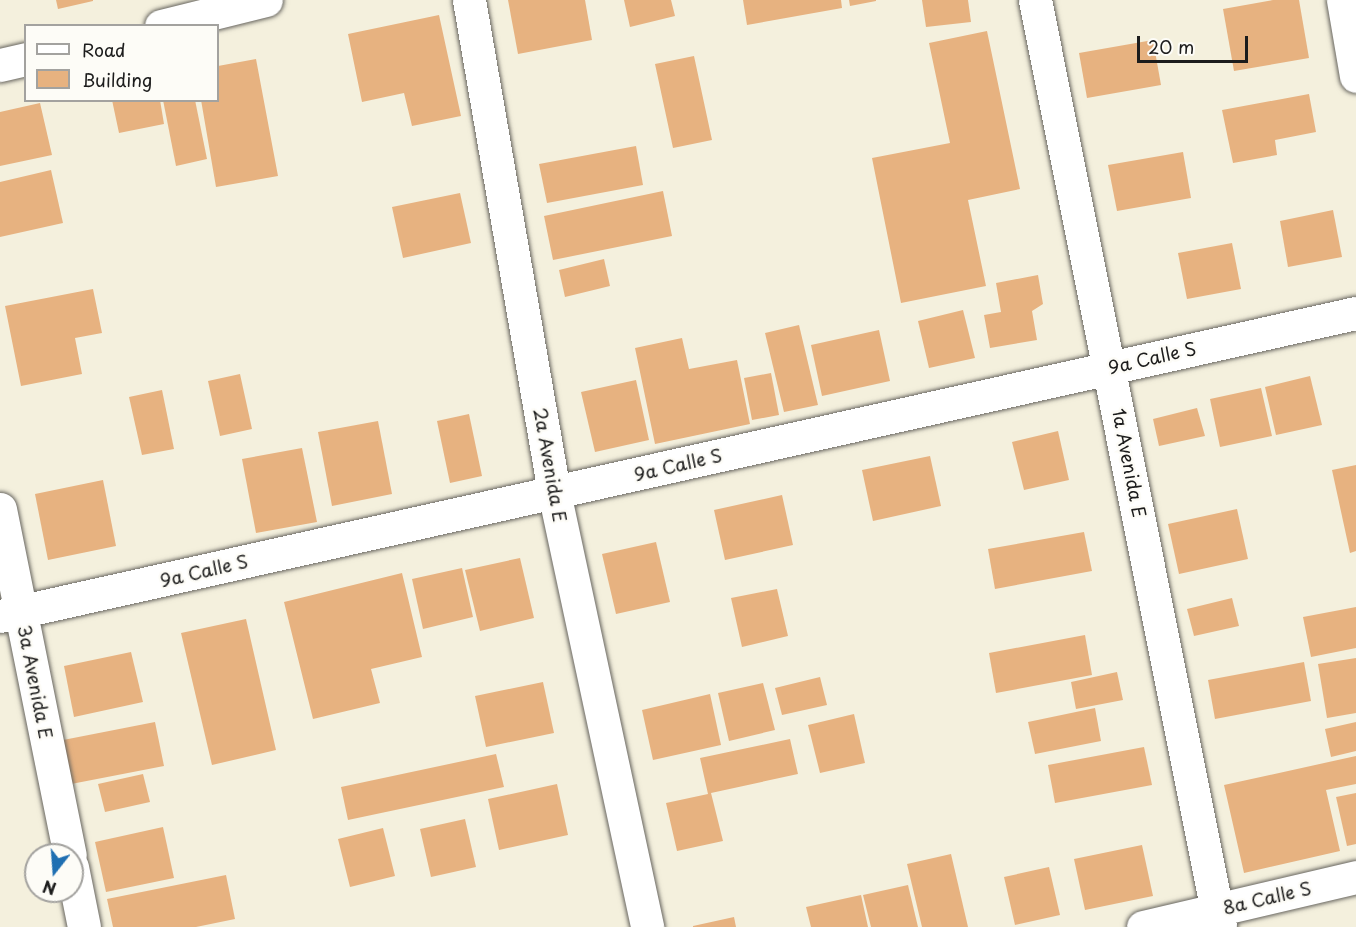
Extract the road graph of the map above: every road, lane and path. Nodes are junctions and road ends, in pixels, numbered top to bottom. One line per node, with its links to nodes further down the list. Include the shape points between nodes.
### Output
1 (266, 0): 5 (street)
2 (469, 0): 11 (street, 2a Avenida E)
3 (1035, 0): 10 (street, 1a Avenida E)
4 (1342, 0): 8 (street)
5 (169, 24)
6 (24, 59): 7 (street)
7 (0, 65)
8 (1356, 76)
9 (1356, 313): 10 (street, 9a Calle S)
10 (1110, 368): 11 (street, 9a Calle S); 17 (street, 1a Avenida E)
11 (554, 492): 13 (street, 9a Calle S); 19 (street, 2a Avenida E)
12 (0, 509): 13 (street, 3a Avenida E)
13 (10, 614): 14 (street, 3a Avenida E)
14 (67, 843)
15 (1356, 877): 17 (street, 8a Calle S)
16 (79, 903): 18 (street)
17 (1218, 918): 20 (street, 8a Calle S)
18 (84, 927)
19 (647, 927)
20 (1143, 927)

